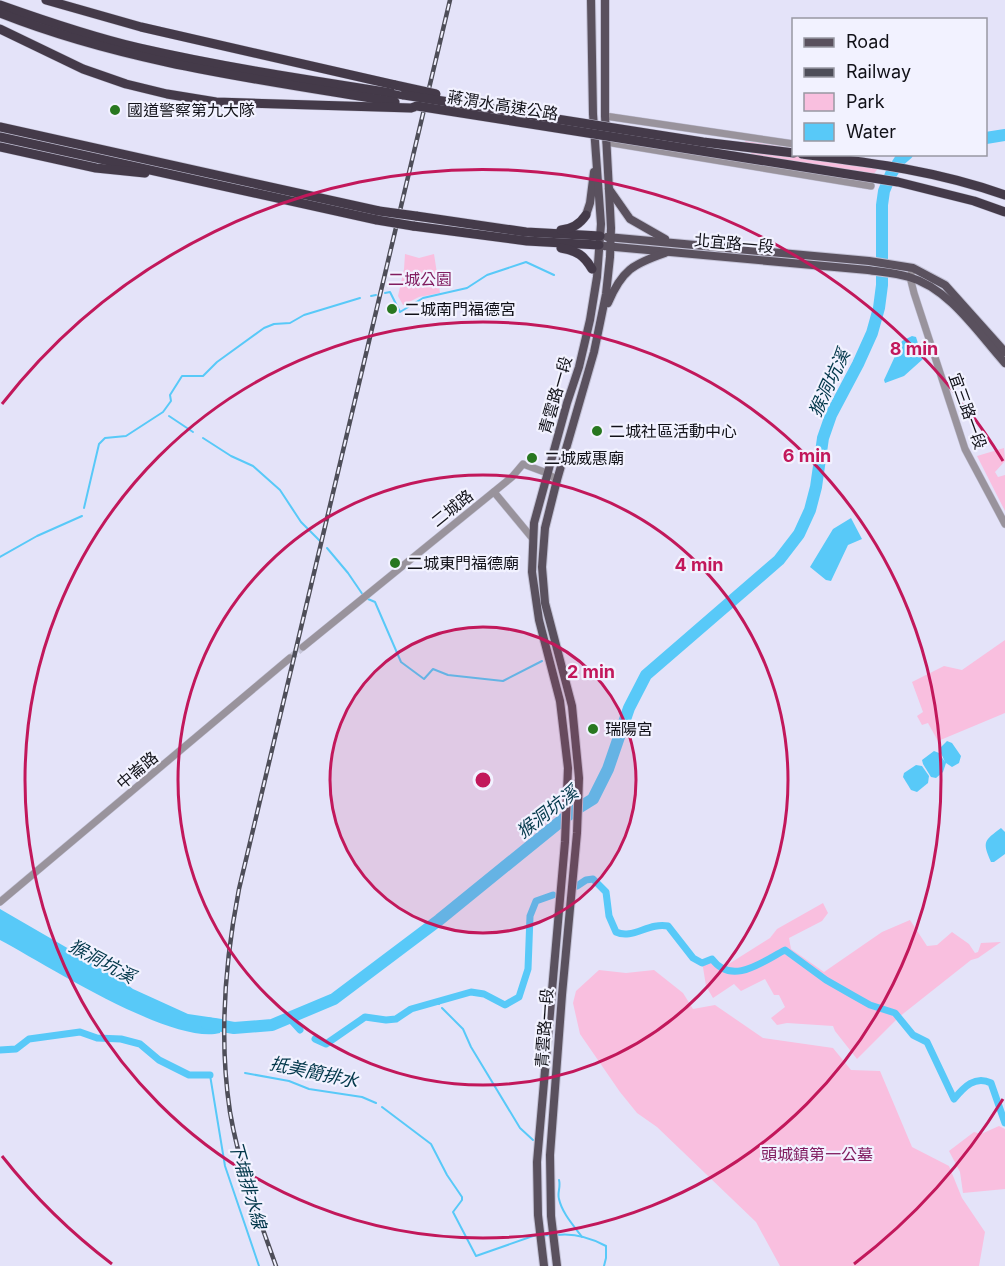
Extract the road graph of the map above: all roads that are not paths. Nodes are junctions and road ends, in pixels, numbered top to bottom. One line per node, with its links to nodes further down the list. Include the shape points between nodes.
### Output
1 (46, 0): 8 (highway, bridge, via 141,27)
2 (605, 0): 9 (main road, 青雲路一段)
3 (591, 2): 17 (main road, 青雲路一段)
4 (0, 5): 7 (highway, 蔣渭水高速公路, via 138,48)
5 (0, 13): 7 (highway, 蔣渭水高速公路, via 153,59)
6 (0, 29): 7 (highway, via 83,69 167,94 216,102)
7 (402, 102): 8 (highway, 蔣渭水高速公路, bridge); 22 (highway, 蔣渭水高速公路, bridge, via 898,182)
8 (494, 108): 15 (highway, 蔣渭水高速公路, bridge)
9 (605, 116): 12 (main road, 青雲路一段); 13 (street)
10 (0, 127): 23 (highway)
11 (0, 137): 18 (highway)
12 (606, 142): 19 (street); 20 (main road, 青雲路一段)
13 (792, 144)
14 (0, 147): 18 (highway, via 96,168)
15 (792, 153)
16 (818, 156): 21 (highway, via 903,167)
17 (596, 160): 24 (main road); 26 (main road, 青雲路一段)
18 (193, 178): 23 (highway)
19 (872, 186)
20 (609, 189): 27 (main road, 青雲路一段); 28 (main road, via 635,223)
21 (1005, 195)
22 (1005, 213)
23 (378, 215): 25 (highway, bridge)
24 (586, 215): 25 (highway, via 569,230)
25 (526, 236): 26 (highway); 32 (highway, via 573,250 585,258)
26 (599, 241): 27 (main road); 32 (main road, 青雲路一段)
27 (610, 242): 28 (main road, 北宜路一段); 29 (main road, 北宜路一段); 33 (main road, 青雲路一段)
28 (671, 242): 30 (main road, 北宜路一段)
29 (668, 252): 30 (main road, 北宜路一段); 33 (main road, via 625,272)
30 (868, 266): 31 (main road)
31 (906, 271): 34 (main road, via 933,277 945,285); 35 (main road, via 948,298); 41 (street, 宜三路一段, via 965,449)
32 (595, 273): 36 (main road, 青雲路一段, via 590,320)
33 (601, 320): 37 (main road, 青雲路一段)
34 (1005, 352)
35 (1005, 363)
36 (558, 435): 37 (street); 38 (main road, 青雲路一段)
37 (569, 438): 39 (main road, 青雲路一段)
38 (547, 472): 39 (street); 40 (street, 二城路, via 523,464); 42 (main road, 青雲路一段)
39 (556, 480): 47 (main road, 青雲路一段, via 545,528 542,567 558,658 572,706 579,778 550,1155)
40 (494, 492): 42 (street); 43 (street, 二城路)
41 (1005, 524)
42 (533, 539): 46 (main road, 青雲路一段, via 534,596 560,701 568,789 537,1162)
43 (303, 647)
44 (290, 658): 45 (street, 中崙路)
45 (0, 902)
46 (544, 1266)
47 (557, 1266)

